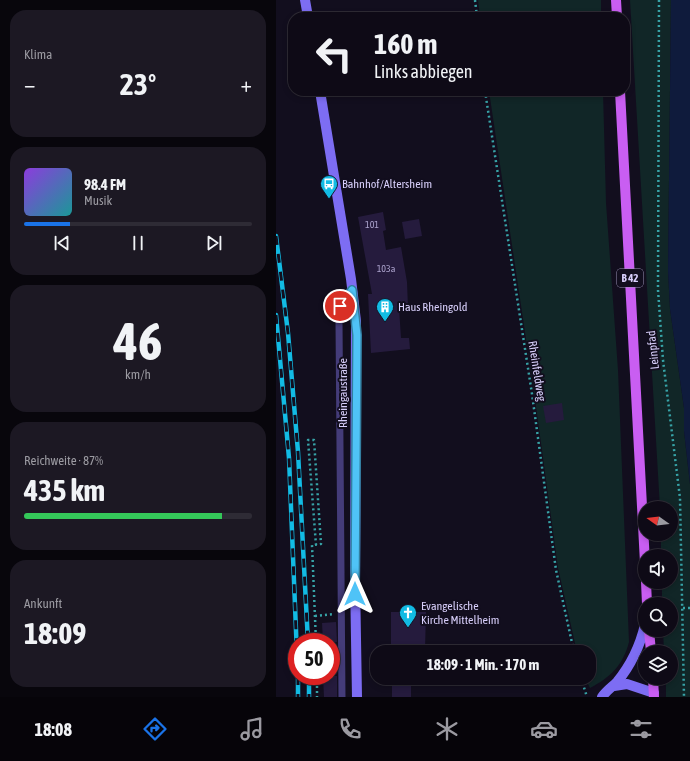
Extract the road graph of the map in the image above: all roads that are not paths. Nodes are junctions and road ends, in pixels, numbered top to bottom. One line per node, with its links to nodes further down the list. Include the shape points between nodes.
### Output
1 (305, 0): 3 (main road)
2 (616, 0): 4 (main road)
3 (307, 12)
4 (617, 12)
5 (321, 96): 7 (main road, Rheingaustraße)
6 (620, 96): 8 (main road, B 42)
7 (352, 290): 13 (lane, via 340,306 339,322); 14 (main road, Rheingaustraße, via 357,335)
8 (644, 549)
9 (641, 637): 11 (main road, via 630,664)
10 (653, 685): 12 (main road)
11 (614, 686): 12 (main road, via 627,684); 15 (main road)
12 (654, 695): 16 (main road)
13 (342, 697)
14 (357, 697)
15 (602, 697)
16 (643, 697)

